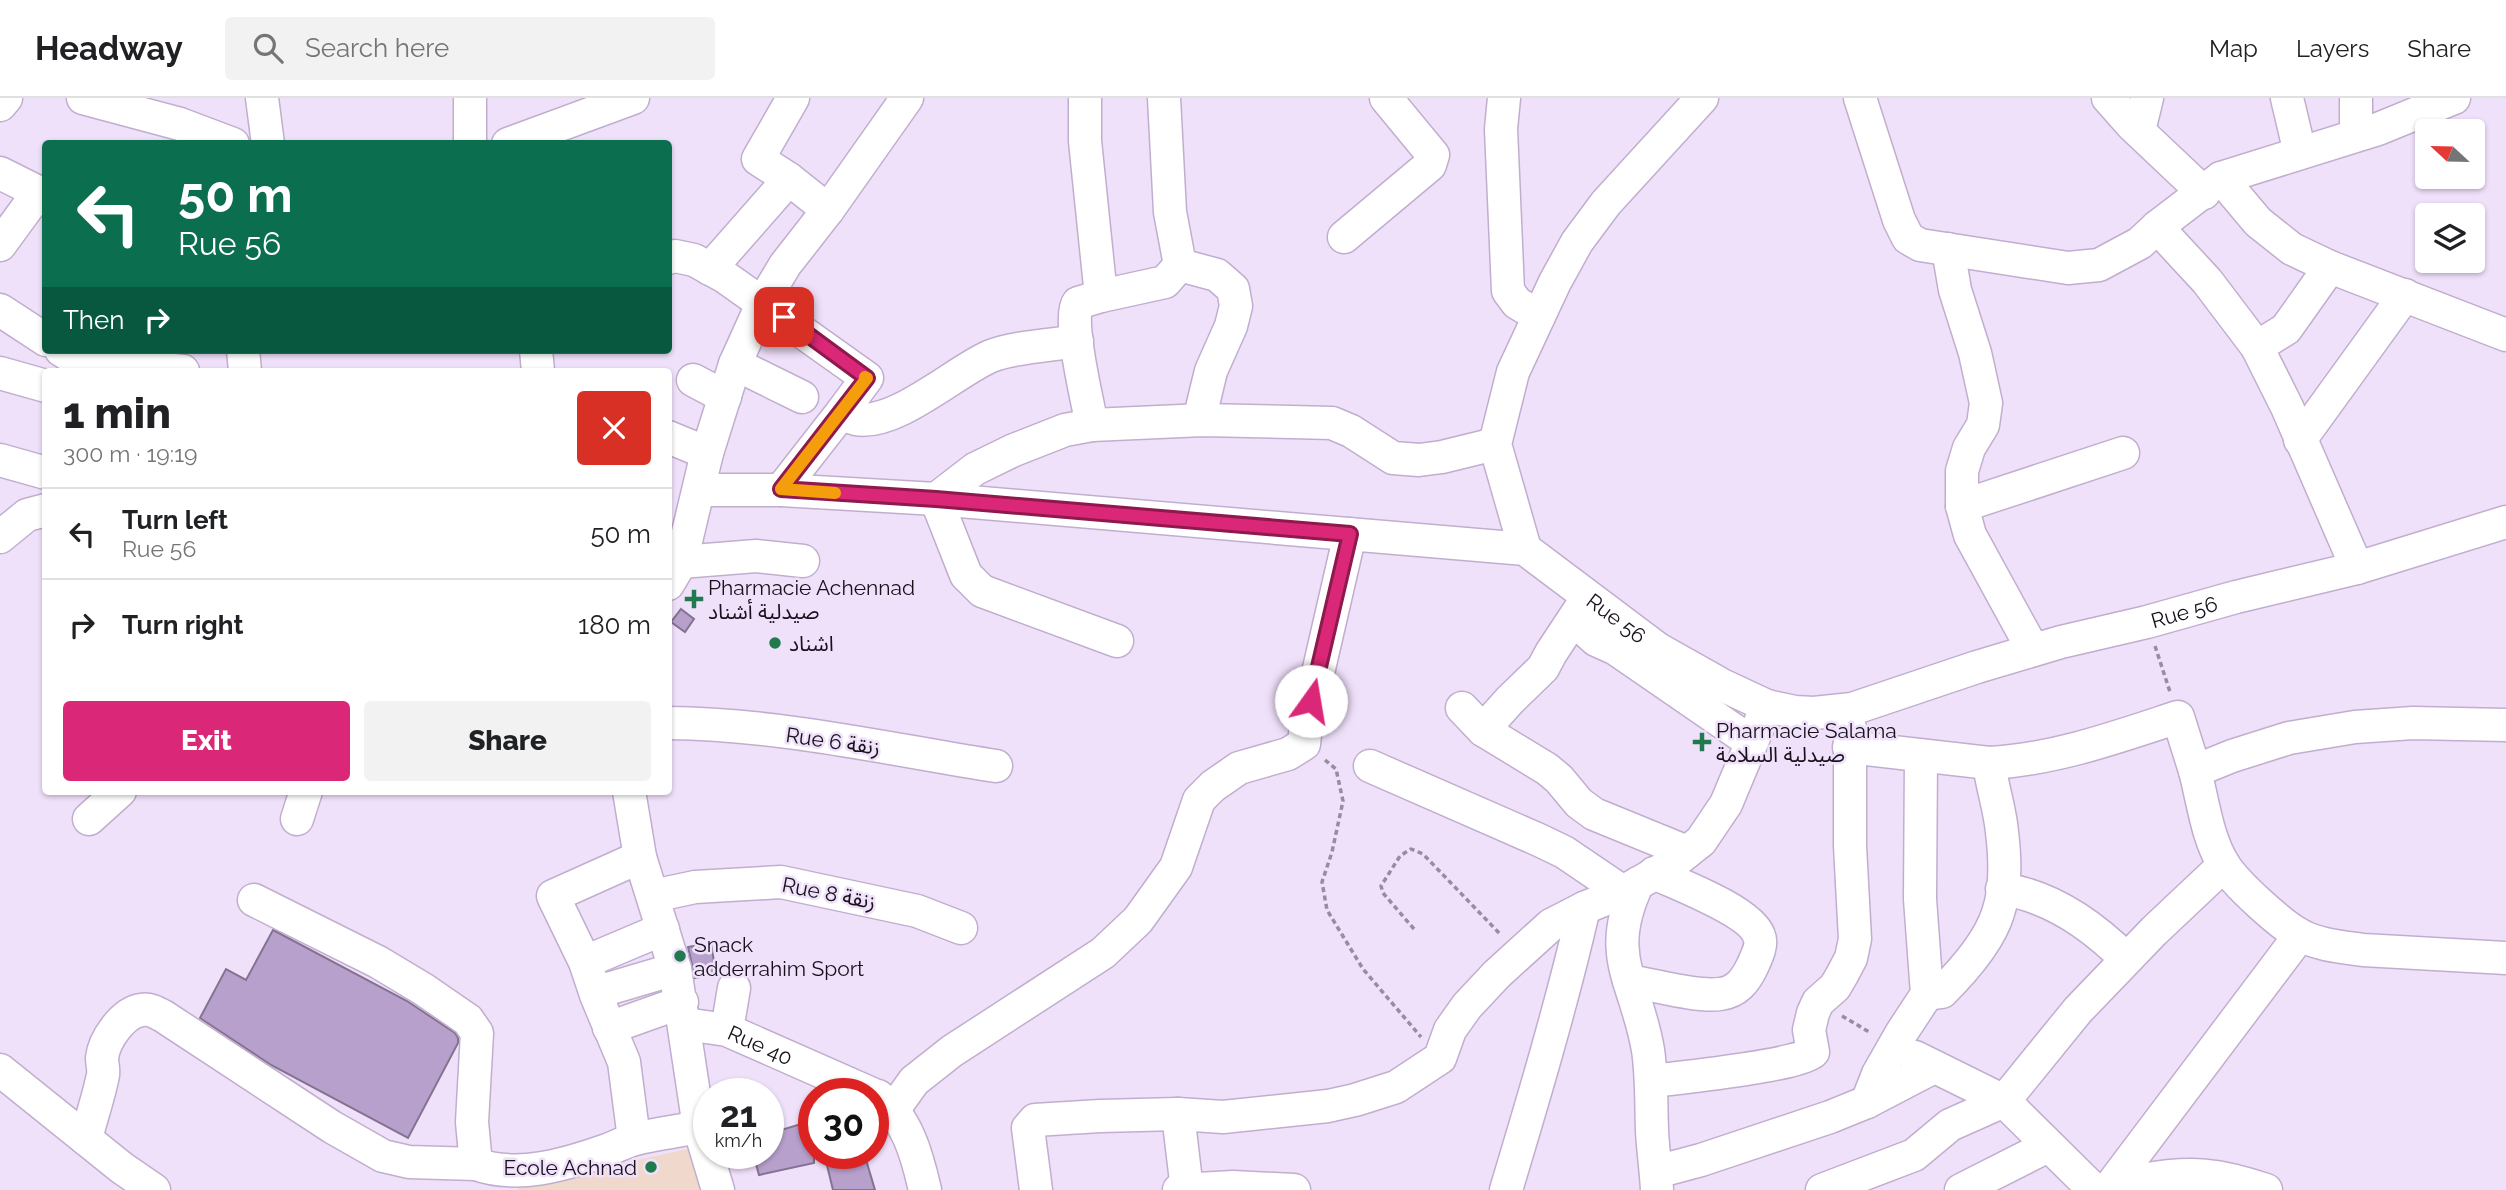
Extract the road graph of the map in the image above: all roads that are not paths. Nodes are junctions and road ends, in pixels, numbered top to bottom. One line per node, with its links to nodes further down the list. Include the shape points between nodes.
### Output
1 (6, 98): 19 (street)
2 (83, 98): 22 (street)
3 (261, 98): 23 (street)
4 (470, 98): 24 (street)
5 (633, 98): 25 (street)
6 (793, 98): 28 (street, via 758,159)
7 (1085, 98): 41 (street)
8 (1164, 98): 37 (street, via 1170,212)
9 (1386, 98): 33 (street, via 1433,155 1430,165)
10 (1504, 98): 44 (street, via 1501,128 1508,290 1517,303)
11 (1702, 98): 44 (street, via 1591,223)
12 (1860, 98): 35 (street, via 1904,232 1920,245)
13 (2108, 98): 20 (street)
14 (2147, 98): 20 (street)
15 (2287, 98): 26 (street)
16 (2356, 98): 21 (street)
17 (2454, 98): 21 (street)
18 (905, 99): 31 (street)
19 (0, 105)
20 (2139, 131): 29 (street)
21 (2356, 135): 26 (street)
22 (222, 140)
23 (267, 140)
24 (470, 140)
25 (519, 140)
26 (2300, 153): 29 (street)
27 (0, 173): 30 (street)
28 (789, 179): 31 (street); 39 (street)
29 (2212, 186): 32 (street); 38 (street, via 2292,249)
30 (42, 194): 34 (street)
31 (828, 210): 42 (street)
32 (2157, 227): 35 (street, via 2118,256 2083,268); 48 (street, via 2207,281)
33 (1344, 237)
34 (0, 245)
35 (1948, 249): 72 (street, via 1986,403 1983,425 1962,471)
36 (672, 258): 39 (street)
37 (1180, 265): 41 (street, via 1165,282); 60 (street, via 1217,275 1233,289 1236,306 1211,371)
38 (2330, 267): 40 (street); 48 (street, via 2286,329)
39 (710, 268): 42 (street)
40 (2405, 295): 45 (street); 63 (street)
41 (1101, 296): 47 (street, via 1075,307)
42 (763, 302): 50 (street, via 735,330); 53 (street)
43 (0, 310): 46 (street)
44 (1539, 316): 64 (street, via 1513,372)
45 (2506, 335)
46 (42, 337)
47 (1077, 341): 58 (street, via 994,354); 61 (street)
48 (2257, 347): 63 (street)
49 (73, 358): 51 (street)
50 (735, 364): 56 (street); 57 (street)
51 (158, 368)
52 (0, 373): 55 (street)
53 (867, 378): 58 (street); 59 (street)
54 (693, 380): 56 (street)
55 (42, 385)
56 (725, 397): 65 (street)
57 (802, 397)
58 (895, 410): 59 (street, via 865,419)
59 (842, 412): 69 (street)
60 (1203, 420): 61 (street); 64 (street, via 1332,423 1393,458 1442,457)
61 (1092, 425): 71 (street, via 1014,450 975,469)
62 (672, 439): 65 (street)
63 (2300, 440): 80 (street)
64 (1495, 444): 78 (street)
65 (707, 453): 70 (street)
66 (2123, 453): 72 (street)
67 (0, 460): 68 (street)
68 (42, 472)
69 (781, 489): 70 (street); 71 (street)
70 (699, 490): 74 (street)
71 (936, 499): 76 (street); 83 (street, via 966,575 982,591)
72 (1962, 506): 84 (street, via 1970,535)
73 (42, 511): 77 (street, via 27,515)
74 (678, 519): 81 (street)
75 (2506, 522): 80 (street, Rue 56)
76 (1350, 534): 78 (street); 127 (street, via 1304,744 1288,754 1239,768 1199,800 1176,867 1138,920 1102,954)
77 (0, 537)
78 (1525, 549): 82 (street, Rue 56)
79 (803, 561): 81 (street, via 756,556)
80 (2357, 568): 84 (street, Rue 56)
81 (675, 573)
82 (1581, 608): 85 (street, Rue 56); 89 (street, via 1596,640); 99 (street, via 1543,668 1510,700 1473,719 1547,769 1594,814)
83 (1116, 641)
84 (2033, 650): 86 (street, Rue 56)
85 (1767, 706): 86 (street, Rue 56, via 1795,712); 89 (street)
86 (1852, 709): 90 (street)
87 (672, 723): 93 (street, Rue 6 زنقة, via 809,736)
88 (2506, 724): 95 (street, via 2413,723 2342,729 2289,738)
89 (1751, 742): 99 (street, via 1726,804 1701,841)
90 (1849, 747): 91 (street); 125 (street, via 1854,939 1842,975 1818,1002 1809,1030 1814,1049 1806,1058)
91 (1921, 756): 92 (street); 117 (street, via 1920,899)
92 (1989, 763): 95 (street, via 2048,755 2178,717); 103 (street, via 2002,831)
93 (996, 766)
94 (1370, 766): 102 (street)
95 (2195, 771): 101 (street)
96 (116, 795): 98 (street)
97 (630, 795): 100 (street)
98 (89, 819)
99 (1687, 852): 102 (street)
100 (640, 857): 104 (street); 112 (street, via 553,896)
101 (2224, 865): 109 (street); 111 (street)
102 (1638, 883): 106 (street); 114 (street, via 1622,928 1623,964); 114 (street, via 1707,897 1757,931 1760,945 1741,984 1724,993)
103 (2002, 889): 111 (street, via 2055,905 2092,928); 117 (street, via 1998,915 1980,945 1942,992)
104 (653, 895): 107 (street, Rue 8 زنقة, via 695,887 781,882 917,911); 108 (street)
105 (254, 900): 136 (street, via 377,962 468,1020 477,1033 472,1122)
106 (1584, 908): 131 (street, via 1551,925 1481,990 1458,1016 1440,1058 1396,1087 1355,1100 1223,1117); 147 (street, via 1548,1052)
107 (961, 928)
108 (663, 929): 112 (street); 113 (street)
109 (2300, 935): 110 (street, via 2352,949); 140 (street)
110 (2506, 958)
111 (2126, 960): 128 (street, via 2078,1010)
112 (585, 962): 119 (street)
113 (675, 969): 115 (street); 118 (street)
114 (1629, 981): 125 (street)
115 (611, 988)
116 (734, 988): 120 (street)
117 (1927, 994): 121 (street)
118 (683, 1013): 119 (street); 120 (street, Rue 40); 126 (street)
119 (609, 1028): 134 (street, via 624,1062)
120 (727, 1030): 124 (street, Rue 40)
121 (1894, 1046): 122 (street); 129 (street)
122 (1934, 1067): 128 (street); 129 (street)
123 (0, 1070): 133 (street)
124 (833, 1078)
125 (1652, 1081): 139 (street)
126 (693, 1084)
127 (889, 1094)
128 (2004, 1101): 135 (street); 148 (street, via 1950,1125 1914,1155)
129 (1867, 1102): 139 (street, via 1701,1160)
130 (889, 1113): 143 (street, via 917,1155)
131 (1178, 1114): 144 (street, via 1035,1120 1028,1128); 145 (street)
132 (693, 1128): 134 (street)
133 (86, 1139): 136 (street, via 105,1047 131,1014 149,1010 383,1156 409,1162); 138 (street)
134 (634, 1139): 136 (street, via 535,1170 491,1170)
135 (2048, 1146): 140 (street); 149 (street)
136 (476, 1164)
137 (712, 1169): 142 (street)
138 (118, 1179): 141 (street)
139 (1657, 1181)
140 (2103, 1189): 150 (street, via 2181,1174 2218,1177)
141 (153, 1190)
142 (718, 1190)
143 (925, 1190)
144 (1036, 1190)
145 (1184, 1190): 146 (street)
146 (1294, 1190)
147 (1506, 1190)
148 (1822, 1190)
149 (1961, 1190)
150 (2266, 1190)

